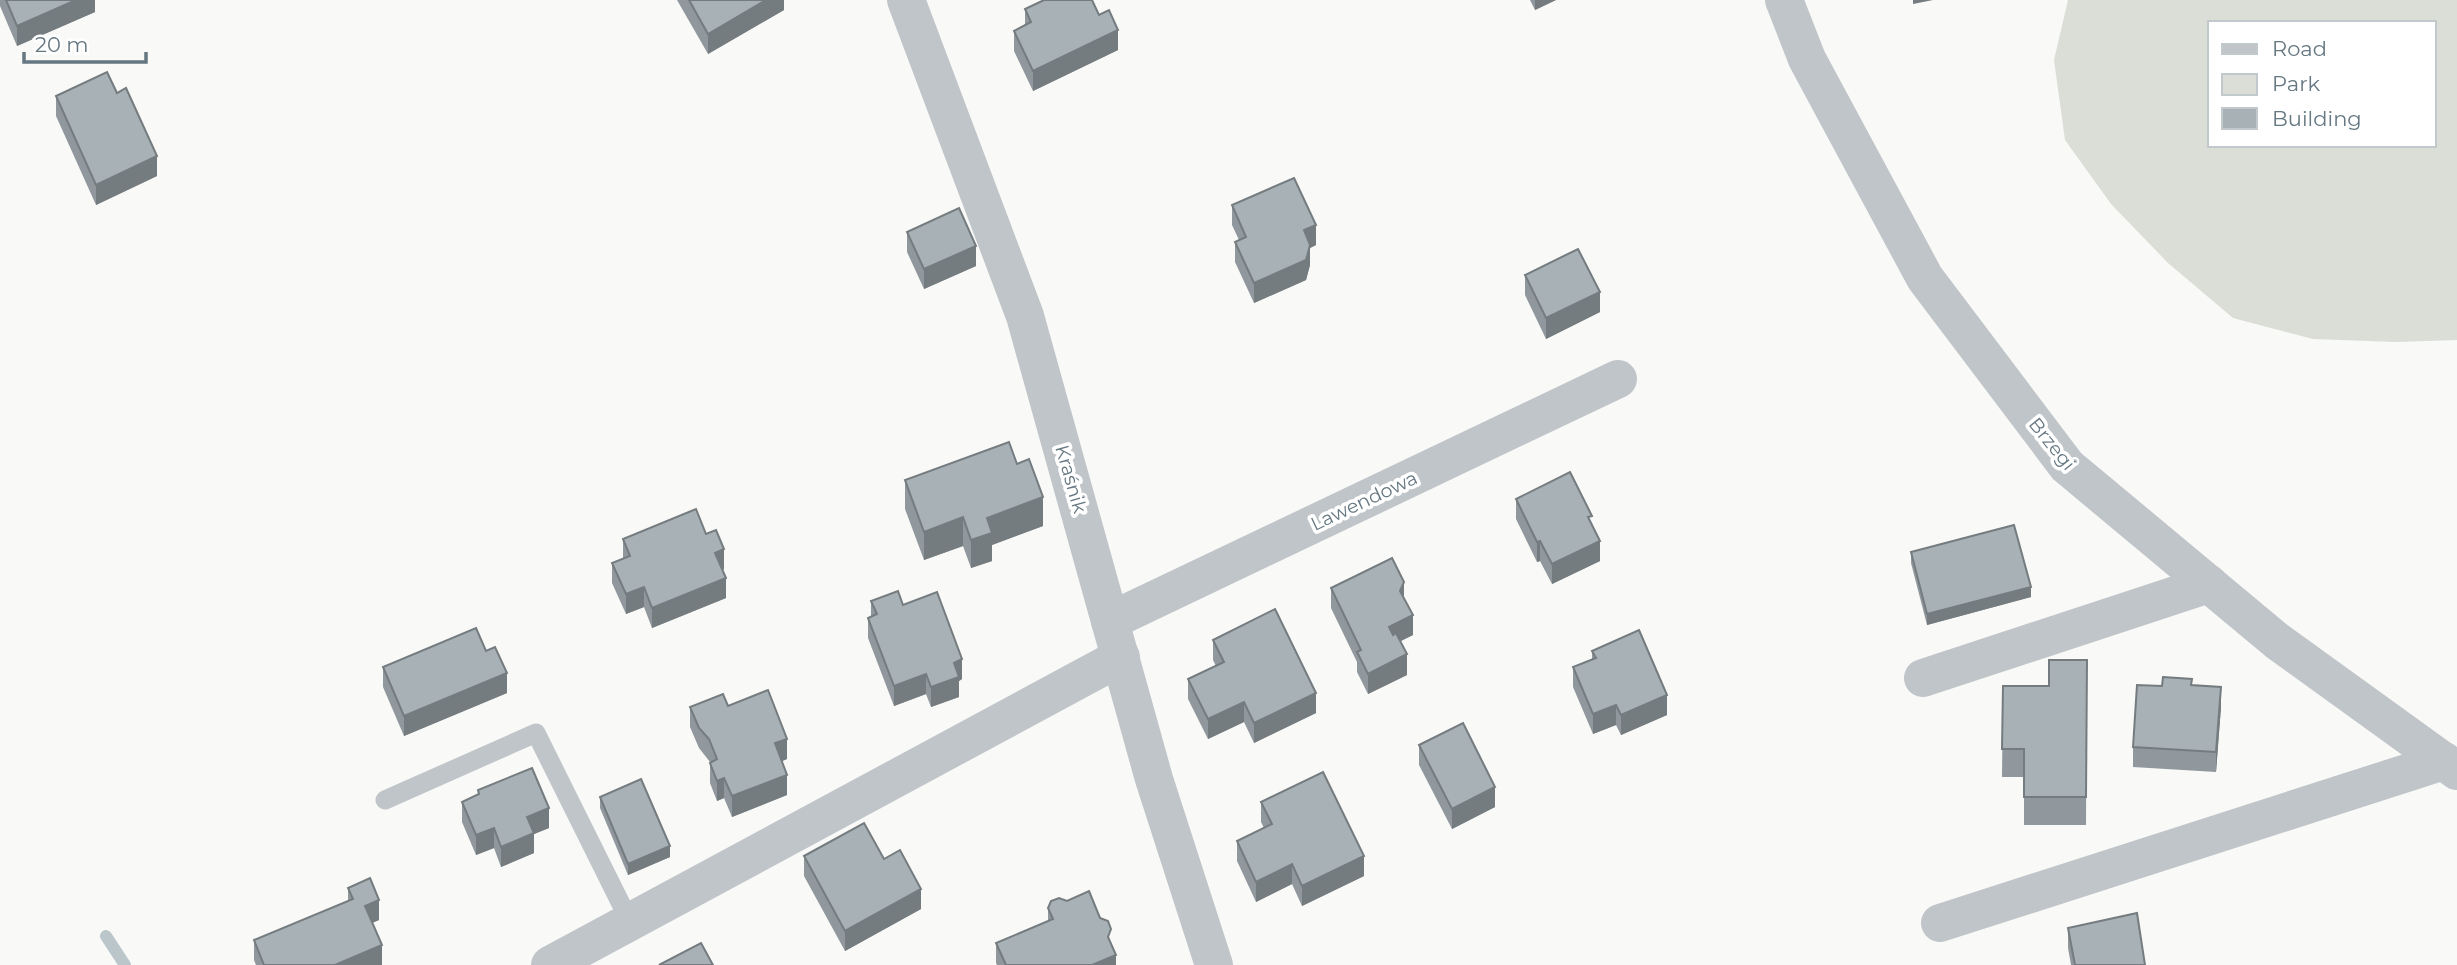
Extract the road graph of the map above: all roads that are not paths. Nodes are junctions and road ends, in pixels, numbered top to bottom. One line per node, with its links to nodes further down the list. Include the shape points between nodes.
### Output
1 (906, 0): 5 (street, Kraśnik, via 1025,316)
2 (1784, 0): 4 (street, Brzegi, via 1807,59 1925,278 2067,466)
3 (1618, 379): 5 (street, Lawendowa)
4 (2209, 584): 7 (street); 8 (street, Brzegi, via 2277,640)
5 (1110, 621): 6 (street, Kraśnik)
6 (1121, 657): 10 (street); 13 (street, Kraśnik)
7 (1923, 677)
8 (2451, 766): 11 (street)
9 (385, 800): 10 (lane, via 536,733)
10 (630, 922): 12 (street)
11 (1940, 923)
12 (550, 965)
13 (1213, 965)

